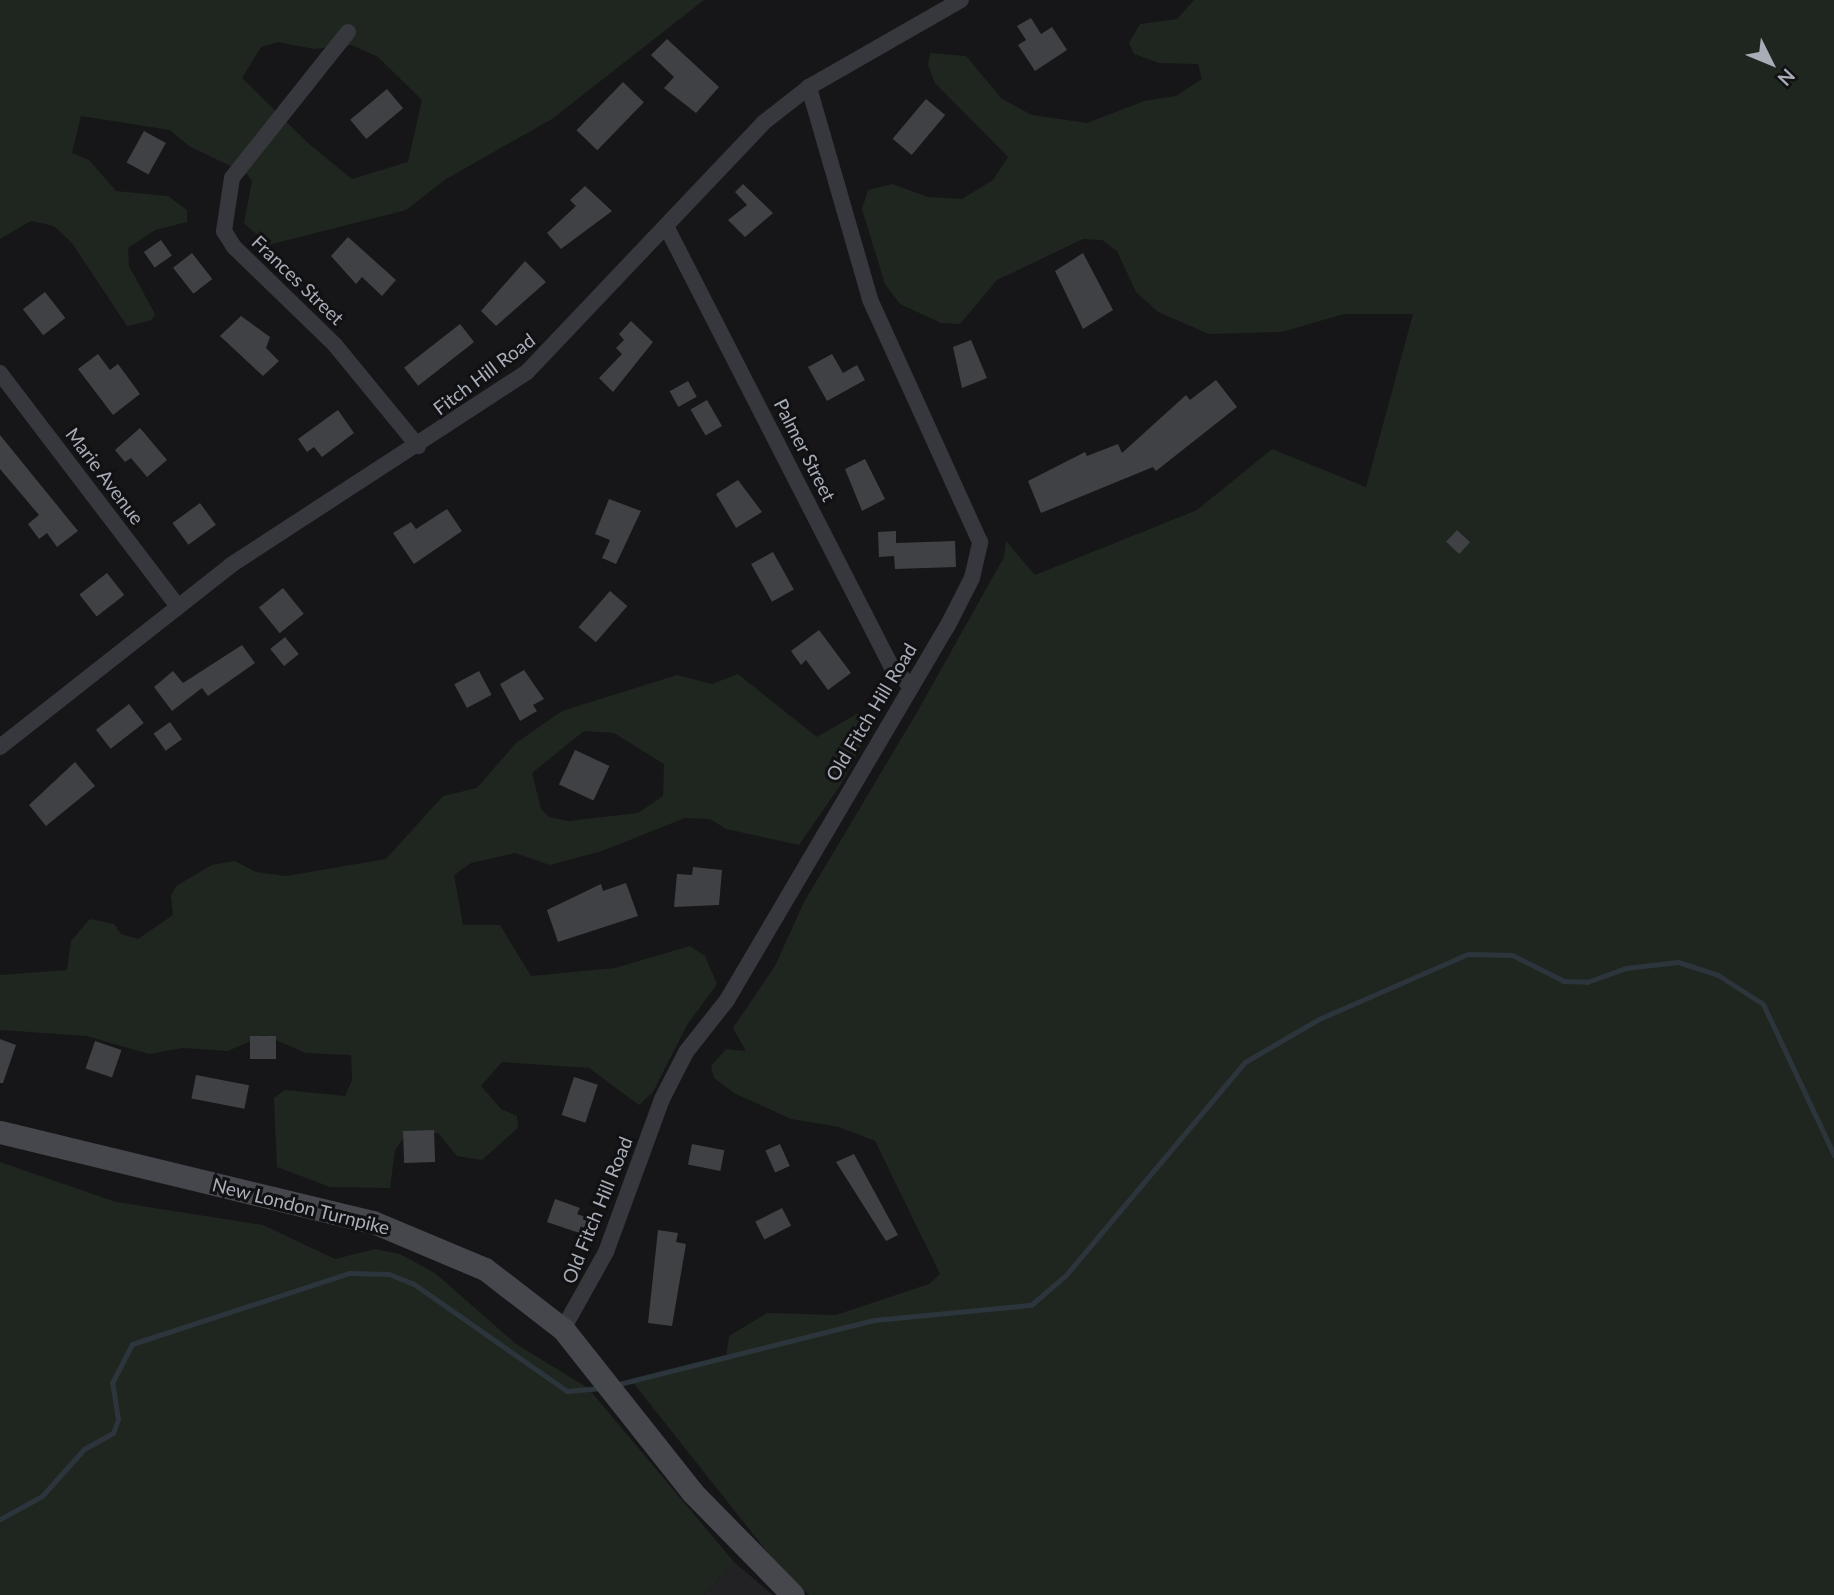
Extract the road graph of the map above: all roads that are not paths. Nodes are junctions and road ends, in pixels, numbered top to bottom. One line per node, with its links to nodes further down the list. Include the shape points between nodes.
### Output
1 (961, 0): 3 (street, Fitch Hill Road)
2 (348, 32): 6 (street, Frances Street, via 232,178 224,231 234,247 330,339)
3 (809, 87): 4 (street, Fitch Hill Road, via 763,123); 8 (street, Old Fitch Hill Road, via 870,299 980,542 972,578)
4 (667, 228): 6 (street, Fitch Hill Road, via 527,372); 8 (street, Palmer Street, via 892,667)
5 (0, 373): 7 (street, Marie Avenue)
6 (418, 446): 7 (street, Fitch Hill Road)
7 (176, 604): 9 (street, Fitch Hill Road)
8 (911, 687): 11 (street, Old Fitch Hill Road, via 727,1000 686,1052 663,1099 607,1252 586,1296)
9 (0, 747)
10 (0, 1132): 11 (main road, New London Turnpike, via 373,1222 485,1269)
11 (563, 1329): 12 (main road, New London Turnpike, via 692,1492)
12 (793, 1595)

